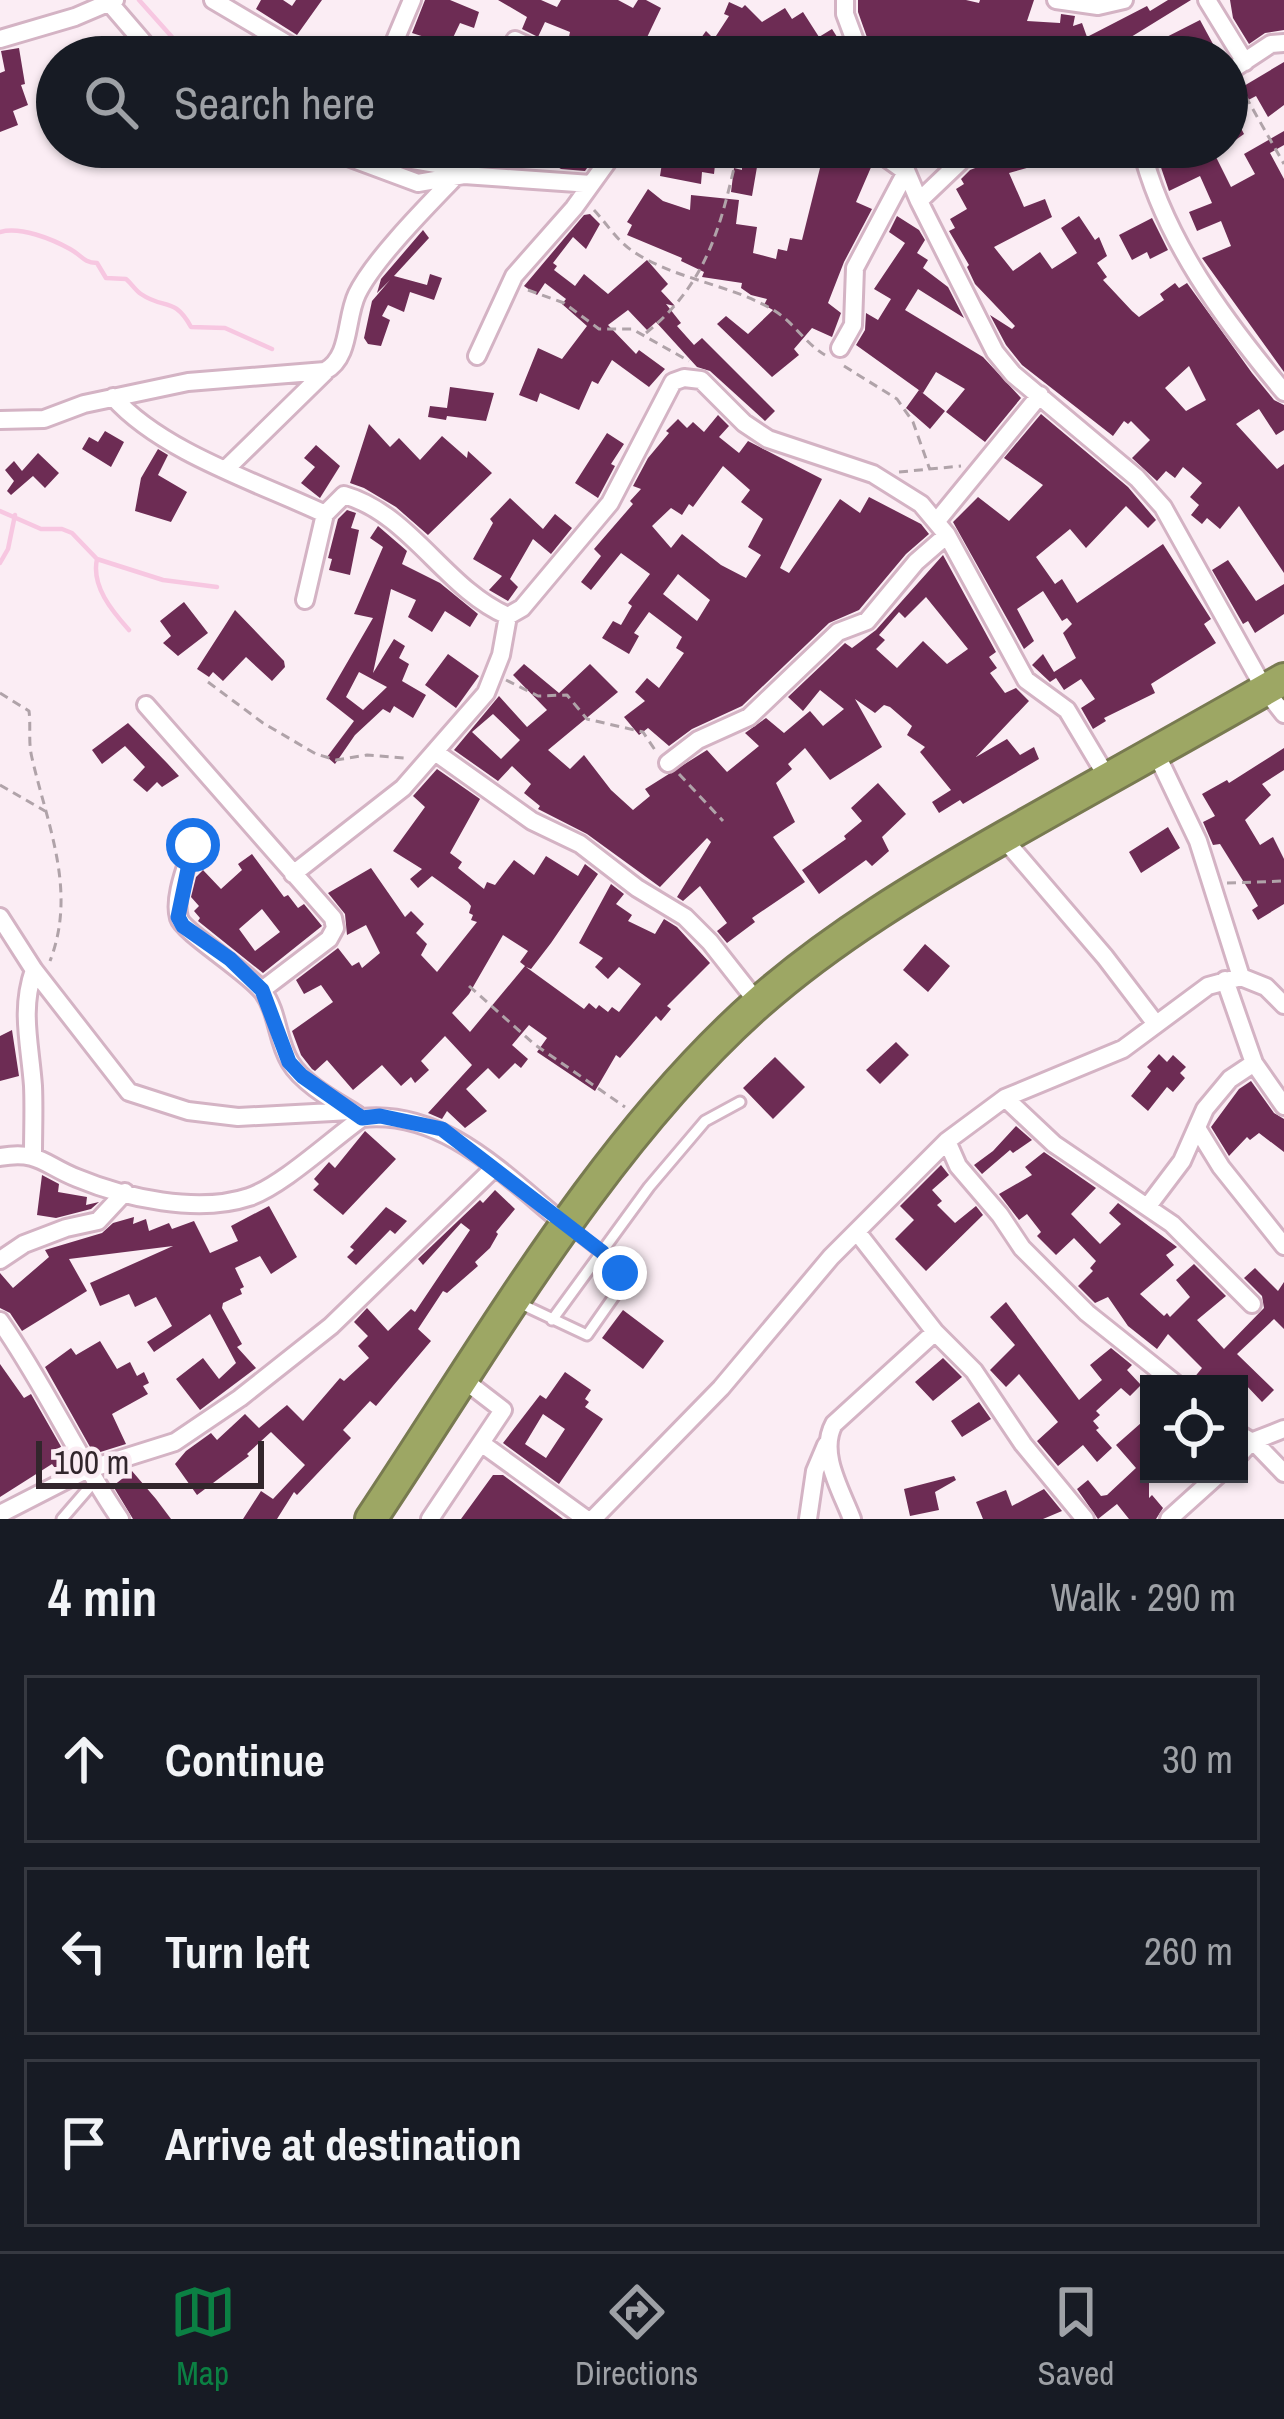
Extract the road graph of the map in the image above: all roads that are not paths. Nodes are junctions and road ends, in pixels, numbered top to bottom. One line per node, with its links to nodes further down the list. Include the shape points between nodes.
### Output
1 (213, 0): 9 (street)
2 (412, 0): 10 (street)
3 (845, 0): 11 (street)
4 (1055, 0): 5 (street)
5 (1124, 0)
6 (1207, 0): 12 (street)
7 (110, 1): 8 (street); 13 (street)
8 (139, 36)
9 (274, 36)
10 (397, 36)
11 (854, 36)
12 (1221, 36)
13 (0, 39)
14 (1284, 43): 15 (street)
15 (1248, 60)
16 (378, 168): 24 (street, via 418,183)
17 (456, 168): 24 (street)
18 (603, 168): 25 (street)
19 (900, 168): 23 (street)
20 (904, 168): 23 (street)
21 (954, 168): 26 (street)
22 (1149, 168): 30 (street, via 1181,250)
23 (906, 172): 26 (street); 28 (street, via 855,268 853,325)
24 (461, 175): 25 (street); 29 (street, via 373,268 356,296 340,358)
25 (586, 191): 27 (street, via 510,283)
26 (919, 201): 31 (street, via 995,352)
27 (477, 356)
28 (836, 356)
29 (325, 371): 32 (street, via 234,376); 34 (street)
30 (1284, 392)
31 (1040, 395): 36 (street, via 984,459); 39 (street, via 1163,507)
32 (113, 397): 33 (street, via 44,419); 34 (street, via 136,422)
33 (0, 420)
34 (227, 468): 35 (street)
35 (325, 514): 37 (street); 38 (street, via 344,495 361,500)
36 (941, 529): 38 (street, via 920,504 873,474 768,439 701,380 684,378 673,382 610,503); 43 (street, via 867,621 838,632 749,717); 44 (street, via 1026,680 1067,710)
37 (305, 600)
38 (508, 616): 42 (street, via 486,693)
39 (1278, 694): 41 (highway)
40 (146, 705): 47 (street)
41 (1155, 751): 44 (highway); 50 (street, via 1213,883)
42 (429, 759): 47 (street); 53 (street, via 580,844 685,916)
43 (668, 763)
44 (1107, 777): 45 (highway)
45 (1003, 838): 53 (highway, via 883,908); 55 (street)
46 (193, 845): 52 (street, via 178,917)
47 (293, 874): 52 (street, via 333,918 334,934)
48 (0, 917): 49 (street)
49 (38, 974): 60 (street, via 129,1092 238,1117); 63 (street, via 26,992 24,1022)
50 (1233, 978): 51 (street); 55 (street); 56 (street)
51 (1275, 983): 54 (street)
52 (262, 990): 60 (street, via 289,1062)
53 (758, 1003): 68 (highway, via 646,1122)
54 (1284, 1005)
55 (1156, 1024): 57 (street, via 1123,1049)
56 (1254, 1063): 59 (street); 61 (street, via 1230,1079)
57 (1005, 1097): 62 (street); 67 (street, via 1054,1144)
58 (740, 1102): 71 (lane, via 705,1121)
59 (1284, 1106)
60 (357, 1114): 65 (street, via 442,1129); 66 (street, via 250,1197 180,1203)
61 (1197, 1128): 67 (street); 70 (street)
62 (946, 1141): 69 (street); 78 (street, via 1022,1248)
63 (33, 1154): 64 (street); 66 (street)
64 (0, 1157)
65 (494, 1168): 68 (street); 86 (street, via 331,1326 240,1398 175,1442)
66 (125, 1192): 72 (street, via 98,1221)
67 (1148, 1206): 74 (street)
68 (567, 1226): 71 (lane); 73 (highway)
69 (857, 1232): 77 (street); 93 (street, via 721,1388)
70 (1284, 1246)
71 (602, 1252): 75 (lane); 75 (lane, via 622,1285 600,1320 587,1335)
72 (0, 1260)
73 (517, 1301): 75 (lane); 79 (highway)
74 (1252, 1304)
75 (552, 1320)
76 (0, 1321): 86 (street)
77 (935, 1332): 83 (street, via 833,1424); 96 (street, via 974,1371)
78 (1165, 1375)
79 (464, 1380): 82 (street, via 503,1410); 91 (highway)
80 (1284, 1429): 81 (street)
81 (1248, 1442)
82 (481, 1443): 92 (street); 93 (street)
83 (826, 1444): 94 (street); 95 (street)
84 (1248, 1448): 85 (street)
85 (1284, 1473)
86 (90, 1476): 88 (street); 89 (lane); 90 (street)
87 (1209, 1483): 97 (street)
88 (0, 1514)
89 (62, 1519)
90 (120, 1519)
91 (370, 1519)
92 (430, 1519)
93 (589, 1519)
94 (808, 1519)
95 (852, 1519)
96 (1085, 1519)
97 (1169, 1519)

